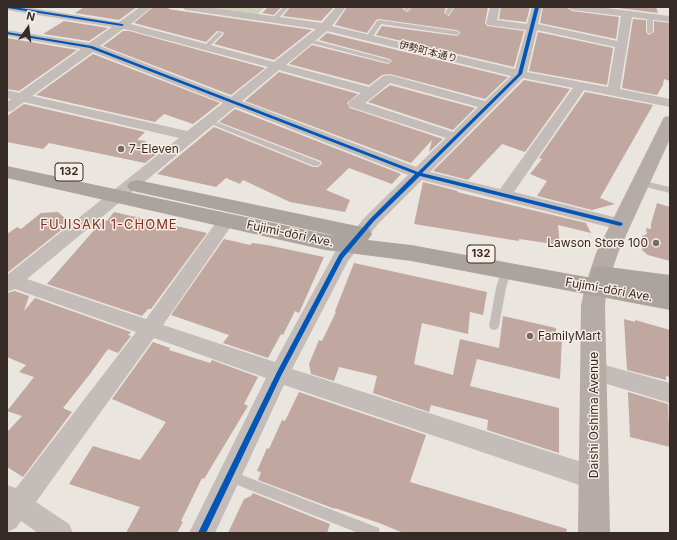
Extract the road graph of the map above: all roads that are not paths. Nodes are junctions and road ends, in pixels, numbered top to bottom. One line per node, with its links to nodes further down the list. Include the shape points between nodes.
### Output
1 (147, 7): 15 (street)
2 (186, 7): 13 (street, 伊勢町本通り)
3 (286, 7): 13 (lane)
4 (341, 7): 17 (street)
5 (451, 7): 10 (lane)
6 (495, 7): 16 (street, via 490,23)
7 (537, 7): 16 (street)
8 (572, 7): 11 (street)
9 (7, 8): 15 (street)
10 (448, 13)
11 (627, 14): 12 (street); 24 (street)
12 (650, 17): 14 (street); 18 (lane)
13 (275, 19): 17 (street, 伊勢町本通り)
14 (670, 19)
15 (122, 25): 25 (street); 26 (street)
16 (532, 27): 24 (street); 29 (street)
17 (325, 28): 22 (street, 伊勢町本通り); 23 (street)
18 (650, 32)
19 (7, 33): 25 (street)
20 (220, 33): 26 (lane)
21 (457, 33): 22 (lane, via 379,22)
22 (368, 38): 29 (street, 伊勢町本通り)
23 (309, 41): 27 (lane); 28 (street)
24 (621, 45): 32 (street)
25 (91, 47): 34 (street); 35 (street)
26 (206, 47): 28 (street)
27 (388, 61)
28 (277, 66): 31 (street); 35 (street)
29 (520, 74): 30 (street, 伊勢町本通り); 37 (street)
30 (582, 86): 32 (street, 伊勢町本通り); 51 (street)
31 (370, 91): 37 (street, via 390,79); 42 (street, via 355,104)
32 (613, 92): 36 (street, 伊勢町本通り)
33 (7, 94): 34 (street)
34 (22, 97): 38 (street); 41 (street)
35 (233, 102): 39 (street); 47 (street)
36 (670, 103)
37 (488, 106): 42 (street)
38 (7, 108)
39 (208, 121): 41 (street); 45 (lane)
40 (670, 121): 43 (street, Daishi Oshima Avenue)
41 (190, 136): 50 (street)
42 (456, 137): 47 (street)
43 (665, 141): 48 (street, Daishi Oshima Avenue)
44 (7, 159): 50 (highway, Fujimi-dōri Ave. / 132)
45 (317, 164)
46 (7, 172): 50 (highway, Fujimi-dōri Ave. / 132)
47 (419, 174): 51 (street); 54 (street)
48 (640, 183): 49 (lane); 53 (street, Daishi Oshima Avenue)
49 (670, 190)
50 (124, 191): 52 (highway, Fujimi-dōri Ave. / 132); 54 (highway, Fujimi-dōri Ave. / 132); 57 (street)
51 (504, 195): 53 (street)
52 (226, 221): 54 (highway, Fujimi-dōri Ave. / 132); 61 (street)
53 (620, 224): 56 (street, Daishi Oshima Avenue)
54 (355, 240): 55 (highway, Fujimi-dōri Ave. / 132); 56 (highway, Fujimi-dōri Ave. / 132); 63 (street, via 341,257)
55 (506, 271): 56 (highway, Fujimi-dōri Ave. / 132, via 564,282); 60 (lane)
56 (599, 280): 58 (highway, Fujimi-dōri Ave. / 132); 59 (highway, Fujimi-dōri Ave. / 132); 62 (street, Daishi Oshima Avenue, via 593,306)
57 (10, 283): 61 (street)
58 (670, 284)
59 (670, 301)
60 (494, 326)
61 (150, 328): 63 (street); 67 (street)
62 (594, 371): 64 (street); 66 (street, Daishi Oshima Avenue)
63 (279, 374): 65 (street); 66 (street)
64 (670, 393)
65 (229, 476): 69 (street); 70 (lane)
66 (594, 478): 71 (street, Daishi Oshima Avenue)
67 (11, 507): 68 (street)
68 (60, 533)
69 (202, 533)
70 (374, 533)
71 (594, 533)

